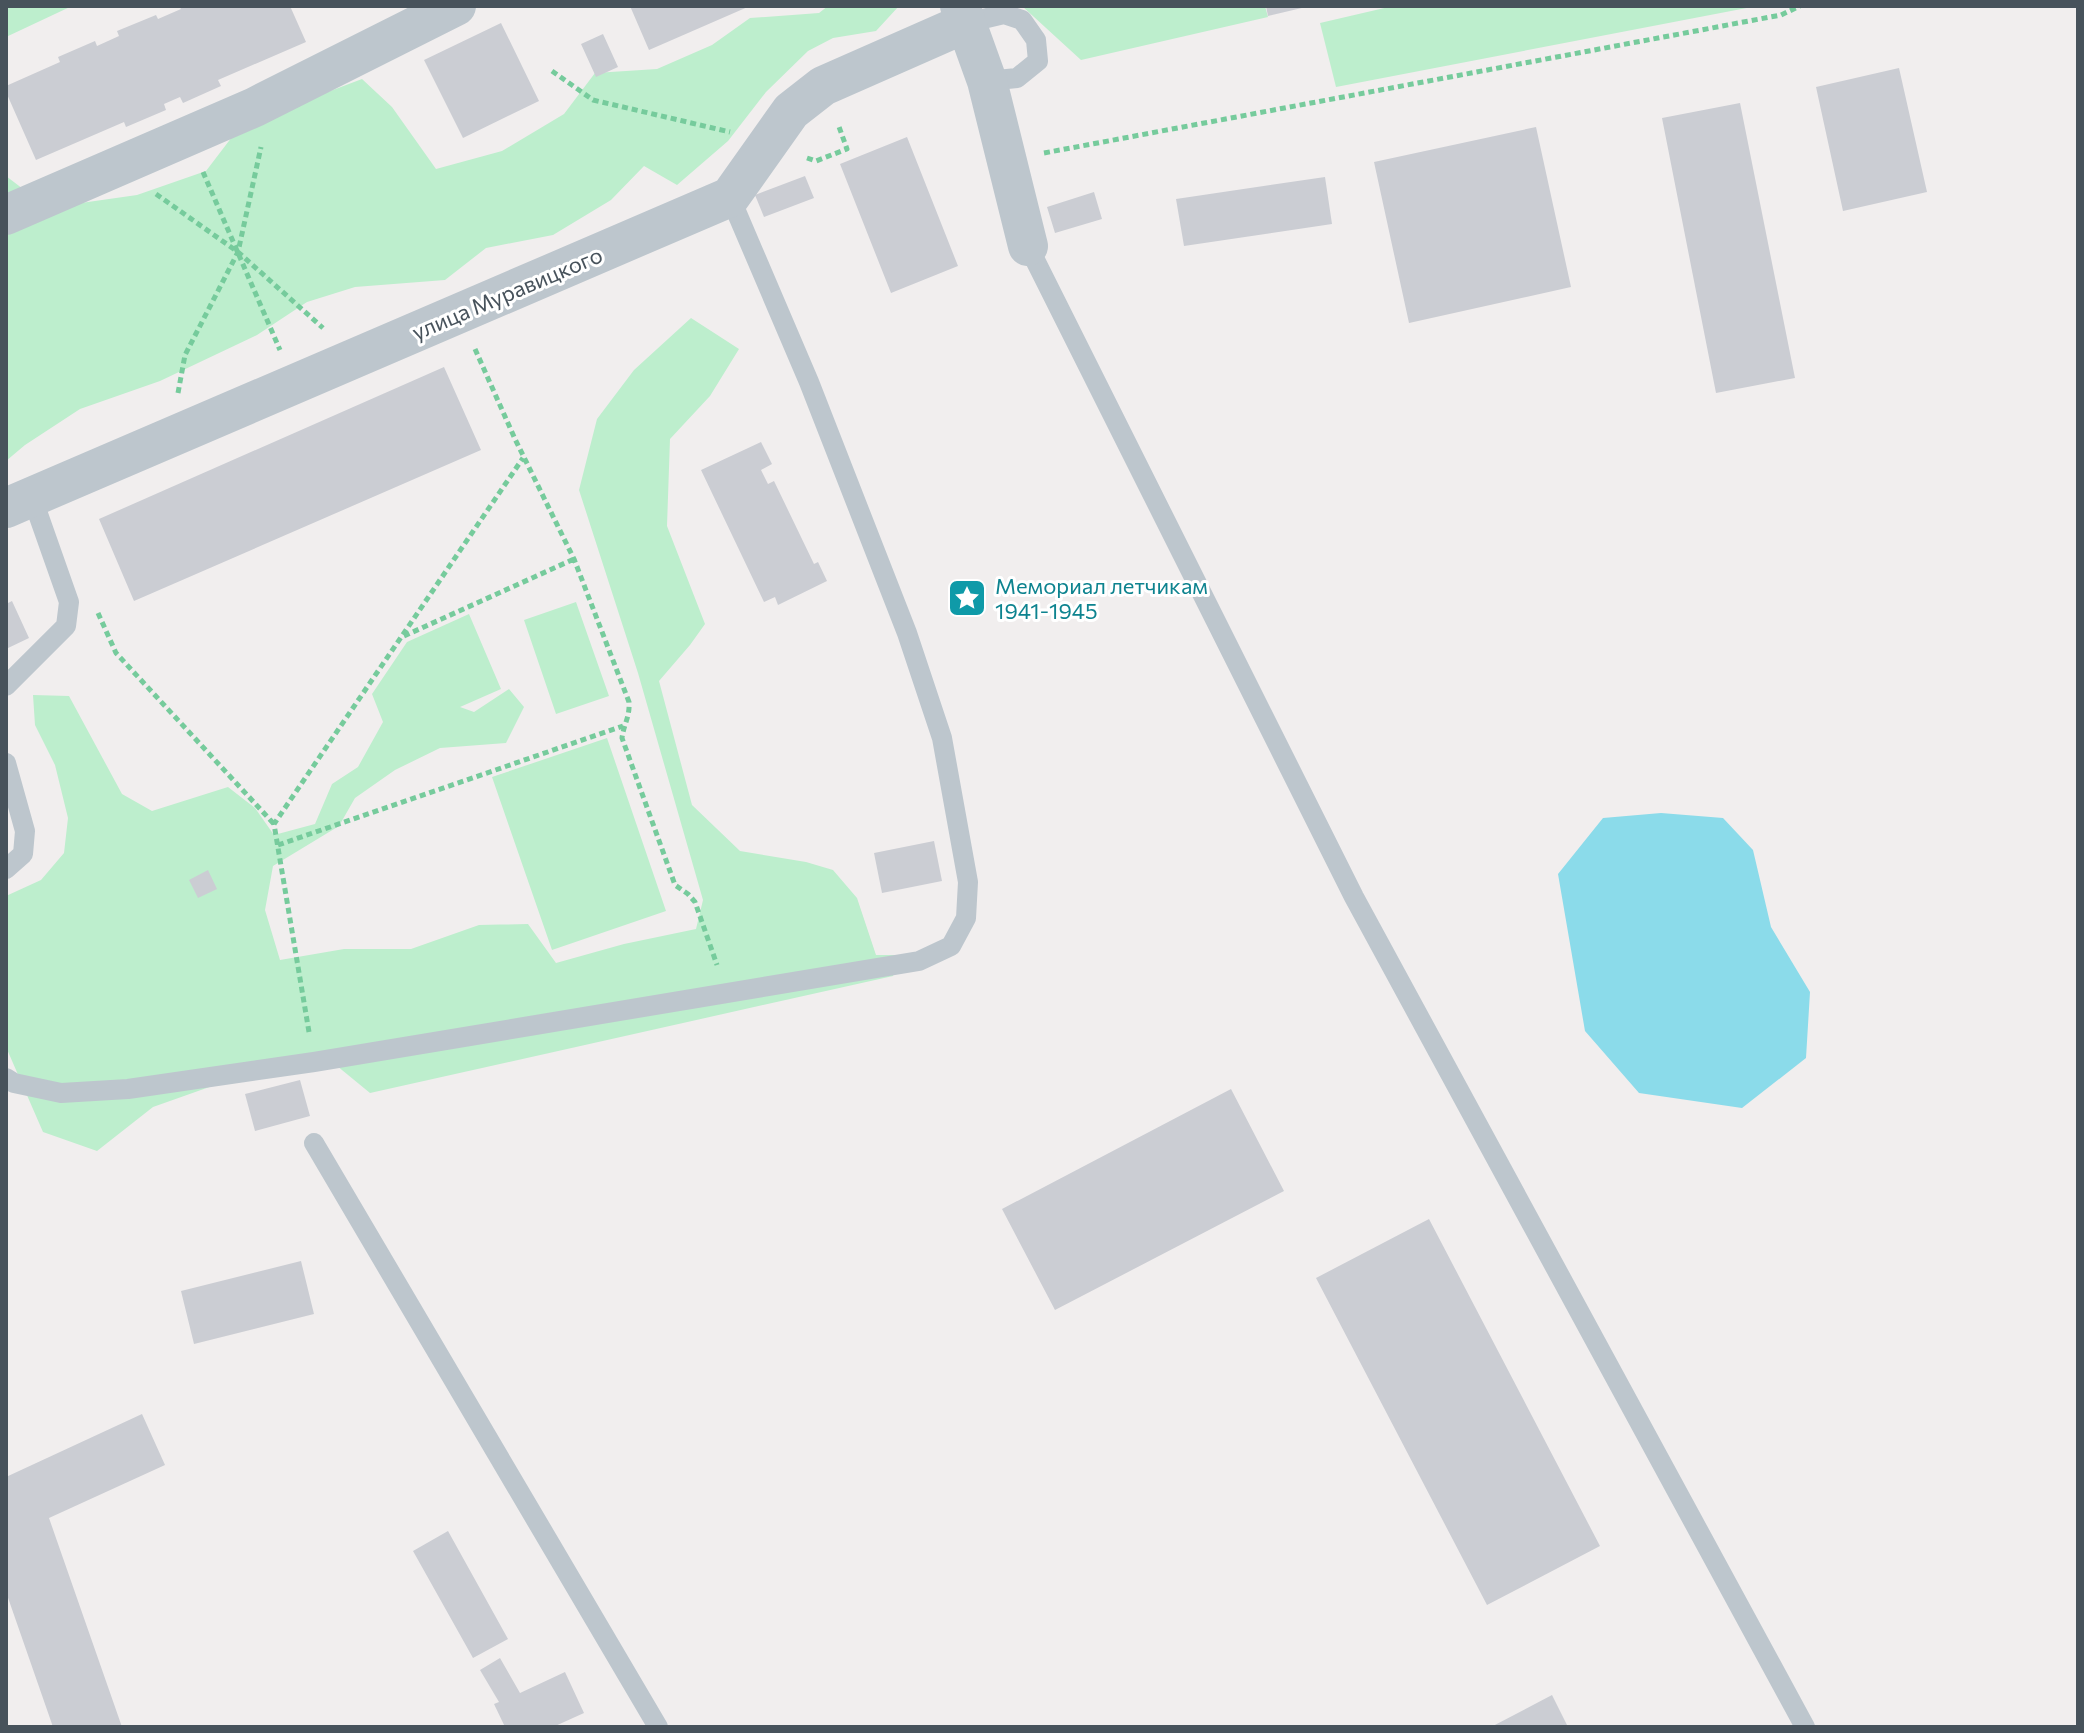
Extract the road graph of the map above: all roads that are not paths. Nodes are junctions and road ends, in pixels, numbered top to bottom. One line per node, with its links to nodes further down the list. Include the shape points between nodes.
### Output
1 (456, 6): 5 (street, via 255,107)
2 (963, 14): 3 (street); 3 (lane, via 1004,14 1022,20 1036,40 1038,61 1017,78); 4 (street, via 823,86 791,111)
3 (987, 81): 6 (street)
4 (730, 197): 7 (street, улица Муравицкого); 11 (lane, via 809,382 942,738 968,882 966,918 951,946 919,961 128,1089 61,1093)
5 (6, 215)
6 (1028, 246): 14 (lane, via 1354,897)
7 (19, 502): 8 (lane, via 69,602 66,626)
8 (6, 686)
9 (6, 763): 10 (lane, via 25,831 23,854)
10 (6, 869)
11 (6, 1078)
12 (314, 1143): 13 (lane)
13 (658, 1727)
14 (1805, 1727)

